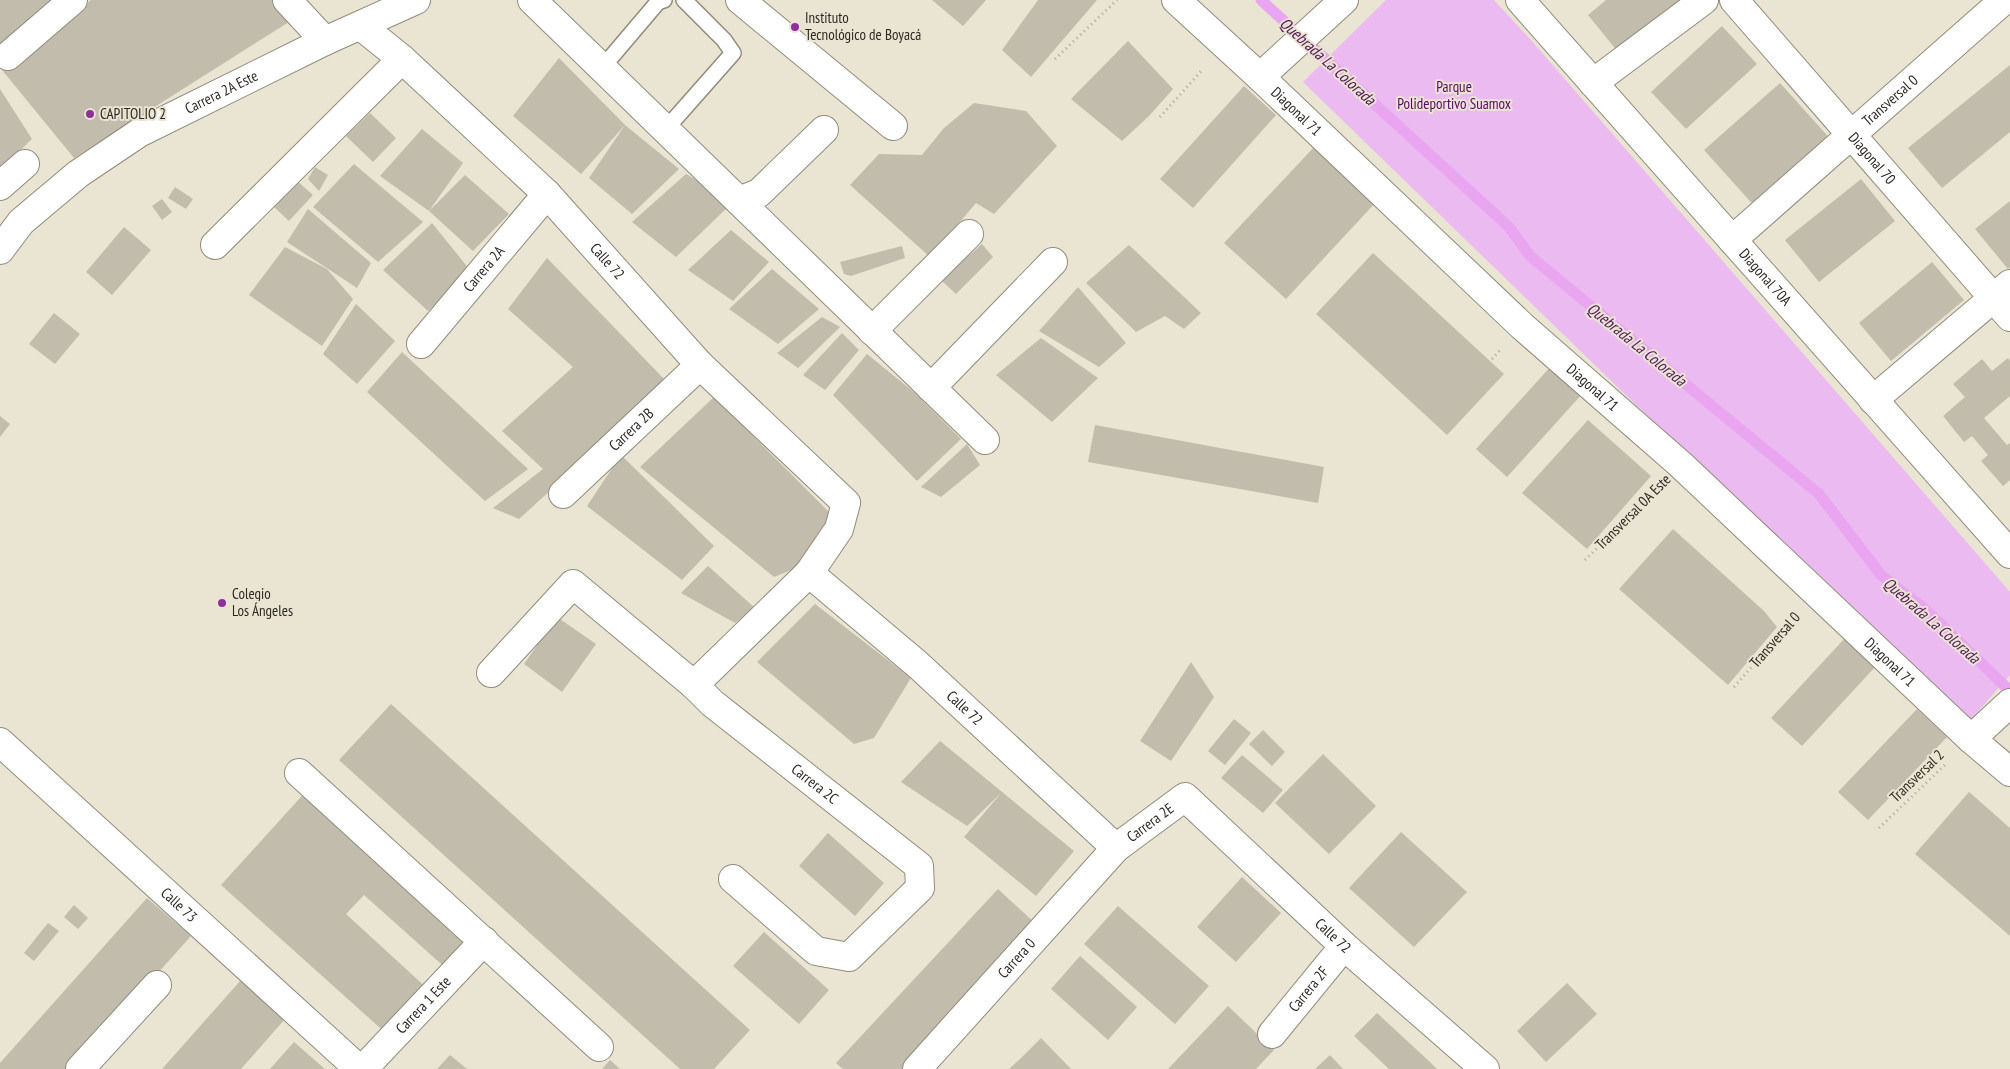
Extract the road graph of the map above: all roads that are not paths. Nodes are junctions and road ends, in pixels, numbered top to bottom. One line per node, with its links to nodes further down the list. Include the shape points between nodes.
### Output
1 (73, 0): 16 (street)
2 (287, 0): 15 (street)
3 (416, 0): 14 (street, Carrera 2A Este)
4 (532, 0): 18 (street)
5 (664, 0): 18 (lane, via 658,2)
6 (684, 0): 22 (lane, via 724,40 732,53)
7 (740, 0): 21 (street)
8 (1176, 0): 19 (street, Diagonal 71)
9 (1344, 0): 19 (street)
10 (1520, 0): 20 (street, Diagonal 70A)
11 (1704, 0): 20 (street)
12 (1734, 0): 24 (street, Diagonal 70)
13 (2004, 0): 24 (street, Transversal 0)
14 (361, 26): 15 (street, Carrera 2A Este); 17 (street, Calle 72)
15 (325, 41): 32 (street, Carrera 2A Este, via 139,132 78,174 21,222)
16 (8, 56)
17 (402, 59): 27 (street, Calle 72); 31 (street)
18 (602, 68): 22 (street)
19 (1260, 77): 47 (street, Diagonal 71, via 1522,326 1680,464)
20 (1593, 83): 30 (street, Diagonal 70A)
21 (894, 126)
22 (666, 130): 28 (street)
23 (824, 130): 28 (street, via 759,193)
24 (1852, 136): 30 (street, Transversal 0); 34 (street, Diagonal 70)
25 (25, 164): 26 (street)
26 (0, 186)
27 (547, 194): 36 (street, Carrera 2A); 37 (street, Calle 72)
28 (739, 201): 35 (street)
29 (969, 234): 35 (street)
30 (1732, 240): 39 (street, Diagonal 70A)
31 (214, 246)
32 (0, 250)
33 (1053, 262): 38 (street)
34 (2005, 300): 39 (street)
35 (872, 331): 38 (street)
36 (421, 344)
37 (700, 365): 41 (street, Carrera 2B); 43 (street, Calle 72, via 846,503 840,530)
38 (931, 388): 40 (street)
39 (1873, 400): 42 (street, Diagonal 70A)
40 (985, 440)
41 (563, 494)
42 (2010, 554)
43 (809, 573): 45 (street); 52 (street, Calle 72, via 917,664)
44 (491, 673): 45 (street, via 573,584)
45 (694, 685): 53 (street, Carrera 2C, via 712,703 919,866 920,888 848,957 816,951)
46 (2004, 709): 47 (street)
47 (1971, 740): 49 (street, Diagonal 71)
48 (0, 742): 60 (street, Calle 73)
49 (2010, 772)
50 (299, 773): 54 (street)
51 (1185, 798): 52 (street, Carrera 2E); 55 (street, Calle 72)
52 (1116, 848): 61 (street, Carrera 0)
53 (733, 879)
54 (484, 941): 58 (street); 60 (street, Carrera 1 Este)
55 (1344, 946): 57 (street, Carrera 2F); 62 (street, Calle 72)
56 (157, 984): 59 (street)
57 (1272, 1034)
58 (600, 1047)
59 (80, 1069)
60 (361, 1069)
61 (917, 1069)
62 (1485, 1069)

